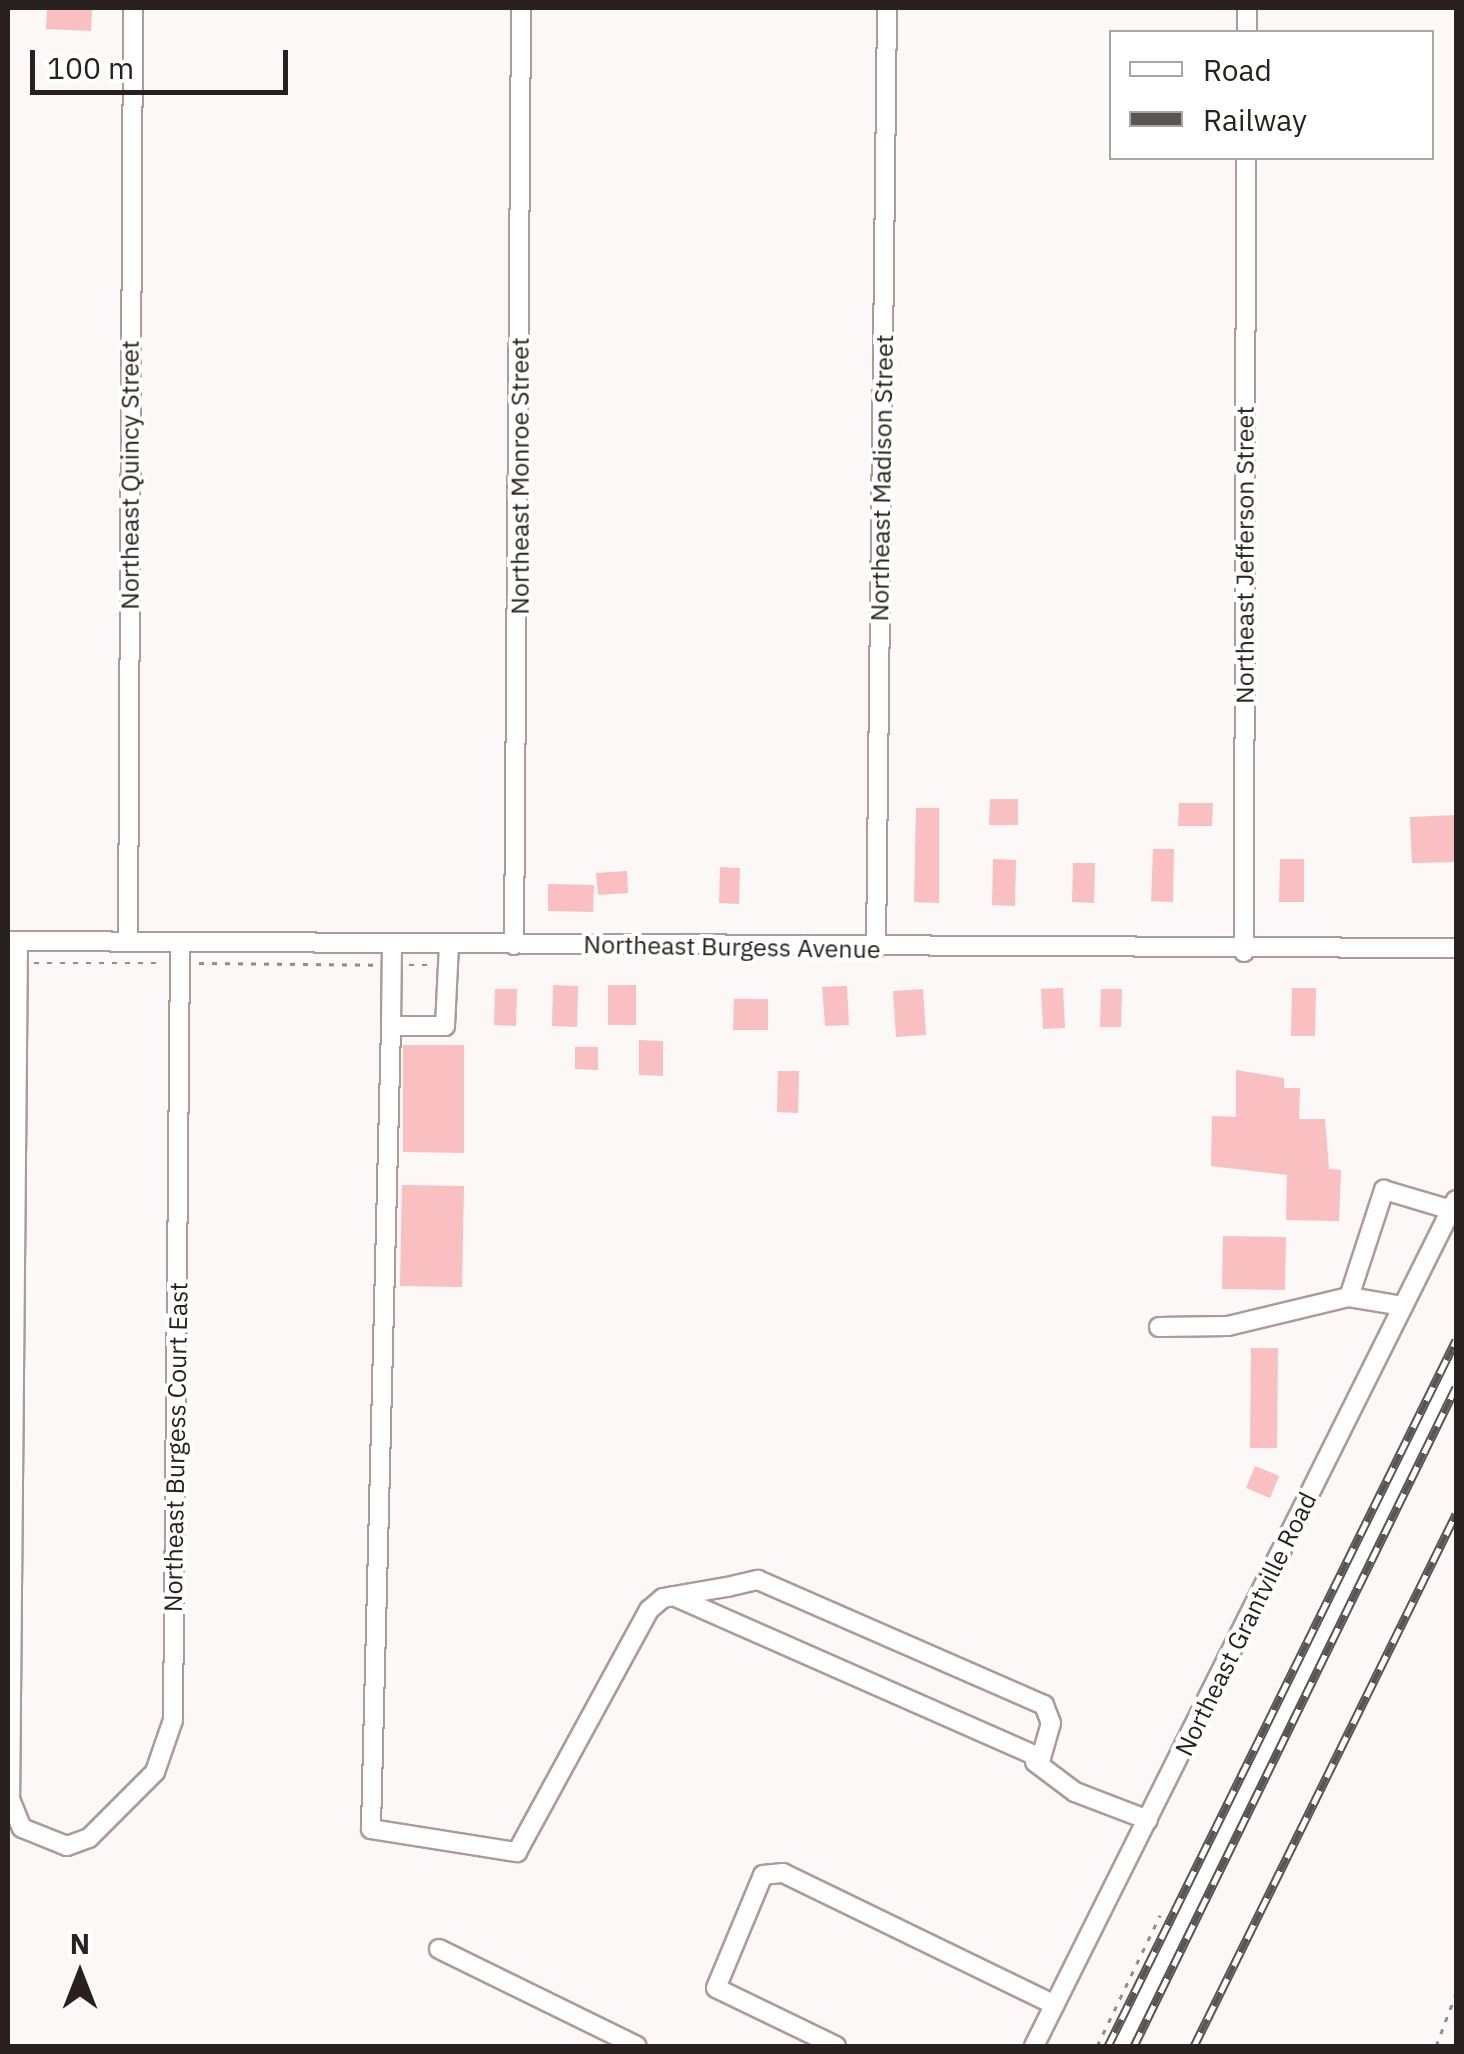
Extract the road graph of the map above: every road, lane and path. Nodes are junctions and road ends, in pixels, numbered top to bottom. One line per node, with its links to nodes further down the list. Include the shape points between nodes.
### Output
1 (133, 8): 6 (street, Northeast Quincy Street)
2 (521, 8): 10 (street, Northeast Monroe Street)
3 (887, 8): 11 (street, Northeast Madison Street)
4 (1246, 160): 12 (street, Northeast Jefferson Street)
5 (13, 941): 6 (street, Northeast Burgess Avenue); 14 (street)
6 (128, 942): 7 (street, Northeast Burgess Avenue)
7 (180, 943): 8 (street, Northeast Burgess Avenue); 15 (street, Northeast Burgess Court East)
8 (392, 944): 9 (street, Northeast Burgess Avenue); 16 (street)
9 (450, 944): 10 (street, Northeast Burgess Avenue); 17 (street)
10 (514, 944): 11 (street, Northeast Burgess Avenue)
11 (876, 948): 12 (street, Northeast Burgess Avenue)
12 (1244, 952): 13 (street, Northeast Burgess Avenue)
13 (1456, 952)
14 (18, 962): 15 (path); 15 (street, Northeast Burgess Court East, via 10,1799 17,1821 50,1846 82,1842 155,1772 169,1741)
15 (179, 963): 16 (path)
16 (392, 965): 17 (path); 18 (street)
17 (448, 965): 18 (street, via 445,1026)
18 (391, 1026): 24 (street, via 371,1829 517,1852 648,1610)
19 (1454, 1205): 20 (street, via 1384,1190); 21 (street, Northeast Grantville Road)
20 (1349, 1298): 21 (street); 22 (street, via 1228,1326)
21 (1403, 1306): 26 (street, Northeast Grantville Road)
22 (1159, 1327)
23 (1456, 1363): 35 (street)
24 (674, 1596): 25 (street); 25 (street, via 773,1582 977,1674 1044,1705 1052,1723)
25 (1034, 1762): 26 (street, via 1074,1792)
26 (1148, 1820): 30 (street, Northeast Grantville Road)
27 (1160, 1915): 34 (path)
28 (439, 1949): 31 (street)
29 (1456, 1993): 36 (path)
30 (1055, 2005): 32 (street, via 783,1873 763,1875 716,1988); 33 (street, Northeast Grantville Road)
31 (637, 2046)
32 (836, 2046)
33 (1034, 2046)
34 (1097, 2046)
35 (1120, 2046)
36 (1436, 2046)

